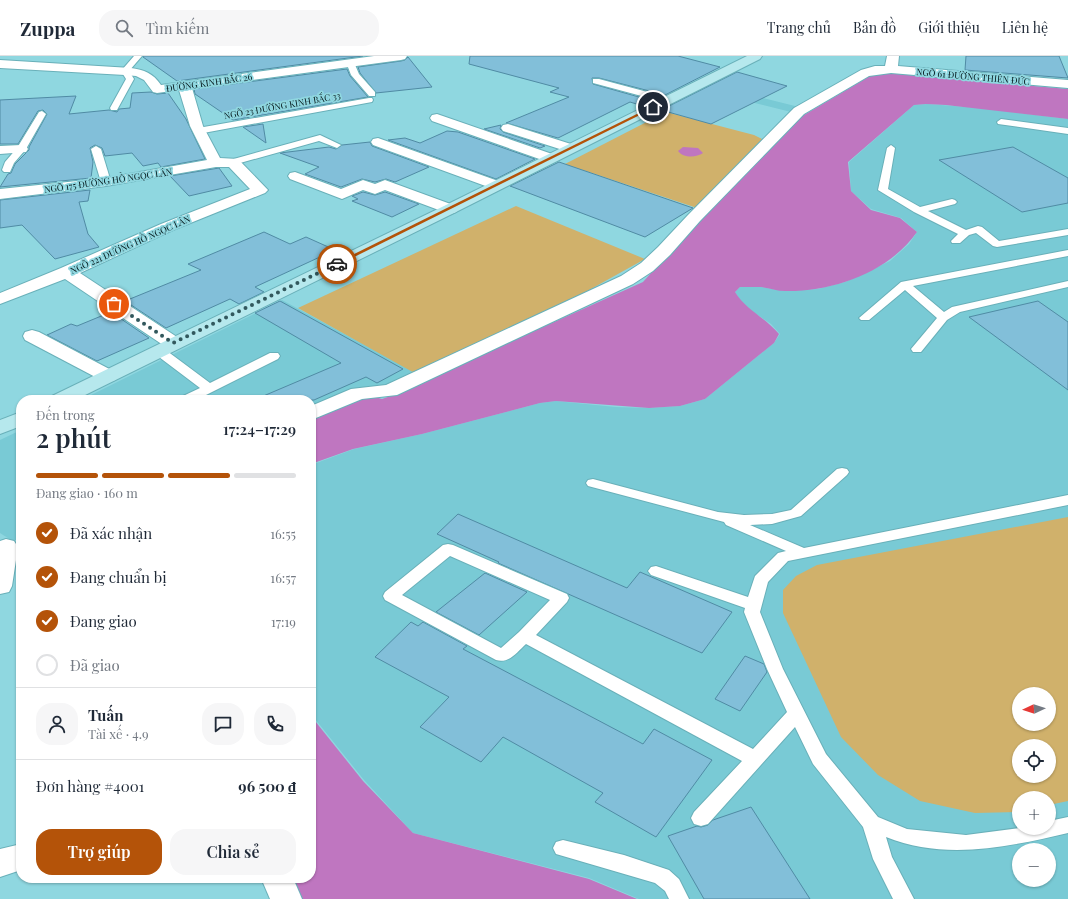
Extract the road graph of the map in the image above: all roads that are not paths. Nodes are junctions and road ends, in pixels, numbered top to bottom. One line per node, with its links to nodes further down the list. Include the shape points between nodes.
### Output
1 (88, 56): 8 (street)
2 (138, 56): 9 (lane)
3 (401, 56): 5 (street, ĐƯỜNG KINH BẮC 26)
4 (756, 56): 13 (main road)
5 (354, 60): 12 (street, ĐƯỜNG KINH BẮC 26); 19 (lane, NGÕ 23 ĐƯỜNG KINH BẮC 33, via 355,75 370,97)
6 (892, 63): 11 (street, NGÕ 61 ĐƯỜNG THIÊN ĐỨC); 57 (street, NGÕ 61 ĐƯỜNG THIÊN ĐỨC, via 865,73 800,111 664,251 647,267 627,280 390,391 358,393)
7 (0, 64): 8 (street, ĐƯỜNG KINH BẮC 26)
8 (71, 68): 9 (street, ĐƯỜNG KINH BẮC 26)
9 (125, 71): 12 (street, ĐƯỜNG KINH BẮC 26, via 145,75 157,89); 14 (lane, via 130,79)
10 (596, 81): 13 (lane)
11 (1068, 84)
12 (185, 85): 19 (street)
13 (667, 100): 23 (main road)
14 (114, 108)
15 (42, 114): 25 (lane)
16 (437, 118): 28 (street)
17 (1001, 122): 20 (lane)
18 (499, 125): 23 (street)
19 (198, 131): 30 (street)
20 (1068, 131)
21 (378, 142): 34 (street)
22 (336, 145): 29 (lane, via 320,138)
23 (569, 148): 28 (main road)
24 (891, 148): 38 (lane, via 883,190)
25 (21, 149): 27 (street); 31 (lane)
26 (96, 149): 33 (lane)
27 (0, 150)
28 (550, 158): 34 (main road)
29 (233, 162): 30 (street, NGÕ 175 ĐƯỜNG HỒ NGỌC LÂN); 43 (street, NGÕ 221 ĐƯỜNG HỒ NGỌC LÂN, via 260,190 167,227)
30 (216, 163): 33 (street, NGÕ 175 ĐƯỜNG HỒ NGỌC LÂN)
31 (7, 170)
32 (295, 176): 37 (street, via 342,194 363,184 376,189 385,185)
33 (106, 182): 35 (street, NGÕ 175 ĐƯỜNG HỒ NGỌC LÂN)
34 (496, 185): 37 (main road)
35 (0, 194)
36 (952, 202): 38 (lane)
37 (450, 209): 50 (main road)
38 (918, 210): 40 (lane)
39 (1068, 232): 40 (lane, via 997,244 978,229)
40 (965, 233): 41 (lane)
41 (956, 241)
42 (1068, 253): 44 (lane)
43 (67, 272): 46 (street, NGÕ 221 ĐƯỜNG HỒ NGỌC LÂN); 50 (street)
44 (905, 284): 47 (lane); 48 (lane)
45 (1068, 284): 48 (lane, via 956,309)
46 (0, 299)
47 (865, 318)
48 (943, 318): 51 (lane)
49 (32, 336): 53 (street)
50 (166, 347): 53 (main road); 54 (lane)
51 (917, 349)
52 (274, 356): 54 (lane)
53 (108, 376): 55 (main road)
54 (208, 388): 56 (lane)
55 (69, 395)
56 (195, 395)
57 (316, 412)
58 (16, 420): 59 (main road)
59 (0, 428)
60 (842, 472): 63 (lane, via 796,513 772,519)
61 (593, 483): 63 (lane)
62 (1068, 500): 65 (lane)
63 (718, 517): 65 (lane)
64 (9, 546): 67 (street)
65 (803, 553): 68 (lane, via 783,557 761,580)
66 (656, 571): 68 (lane)
67 (0, 586)
68 (754, 605): 70 (lane, via 752,612 775,669)
69 (525, 636): 69 (lane, via 502,656 391,596 448,549 561,598); 71 (lane)
70 (797, 713): 71 (lane); 73 (lane, via 819,759)
71 (755, 759): 72 (lane)
72 (701, 818)
73 (871, 823): 74 (lane, via 906,837 966,843 1021,836); 81 (lane, via 883,859)
74 (1068, 825)
75 (563, 848): 80 (lane, via 662,876 672,885)
76 (16, 858): 77 (street)
77 (0, 863)
78 (279, 883): 79 (street)
79 (286, 899)
80 (679, 899)
81 (904, 899)

